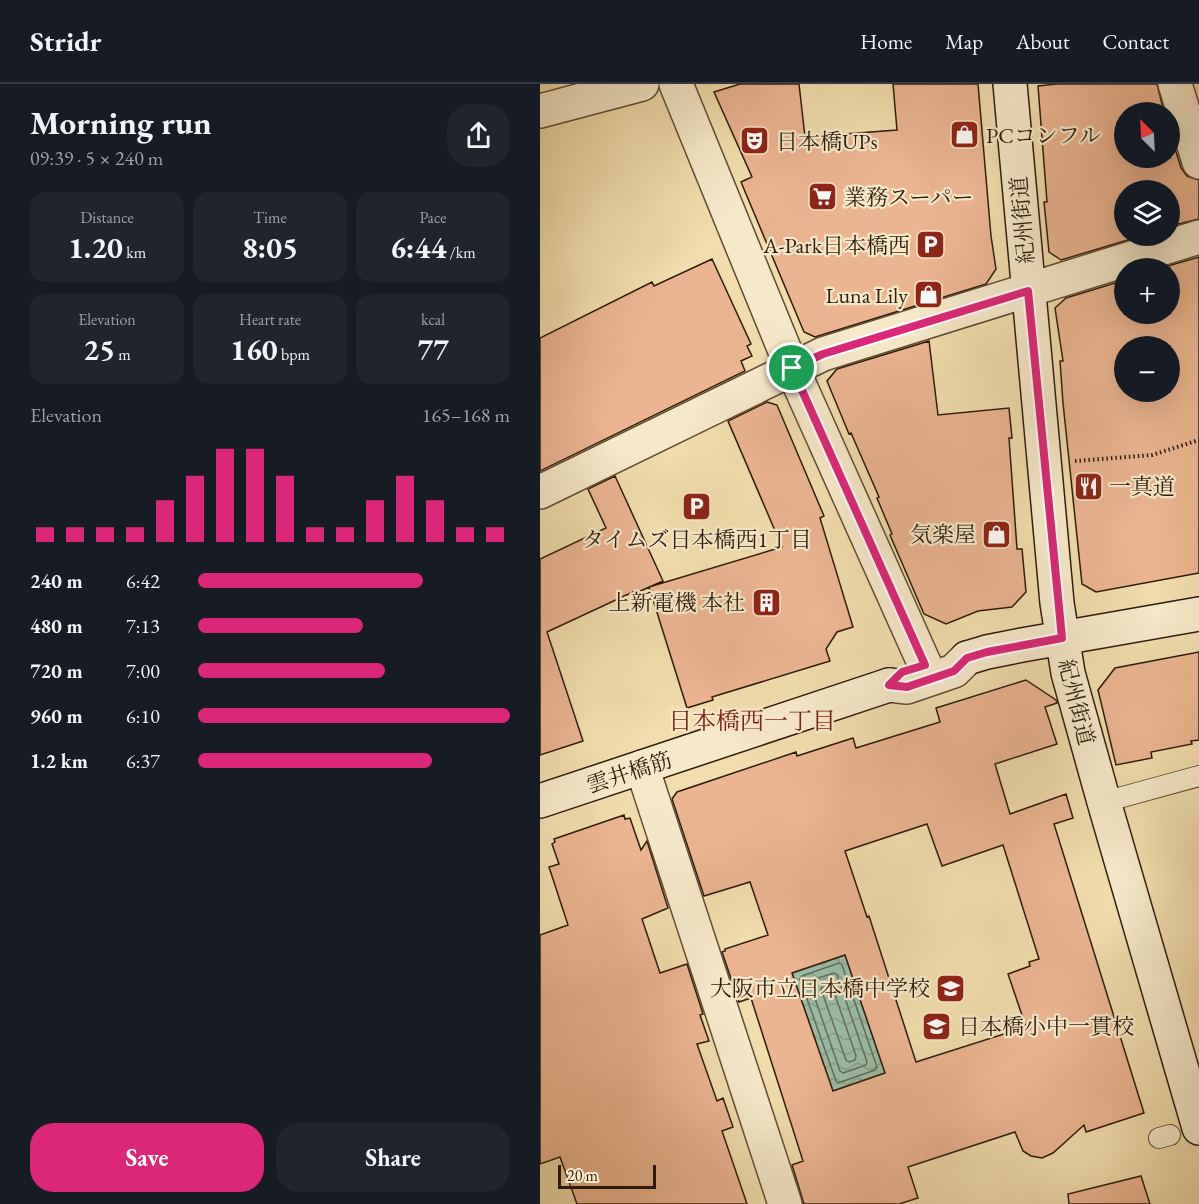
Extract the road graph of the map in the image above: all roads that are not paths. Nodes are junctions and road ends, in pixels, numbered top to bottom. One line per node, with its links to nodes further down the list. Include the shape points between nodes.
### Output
1 (642, 84): 5 (street)
2 (676, 84): 9 (street)
3 (1010, 84): 8 (street, 紀州街道)
4 (1175, 84): 6 (street)
5 (540, 111)
6 (1199, 162)
7 (1199, 237): 8 (street)
8 (1028, 291): 9 (street, via 823,354); 12 (street, 紀州街道)
9 (792, 368): 10 (street); 14 (street)
10 (540, 492)
11 (1199, 615): 12 (street)
12 (1062, 638): 13 (street); 19 (street, 紀州街道)
13 (967, 658): 14 (street, via 951,657); 15 (street, via 954,671 936,678 907,687)
14 (925, 665): 15 (street, via 902,672)
15 (889, 685): 16 (street, 雲井橋筋)
16 (642, 767): 18 (street, 雲井橋筋); 21 (street)
17 (1199, 776): 19 (lane)
18 (540, 801)
19 (1104, 802): 20 (street, 紀州街道)
20 (1176, 1134)
21 (785, 1204)

